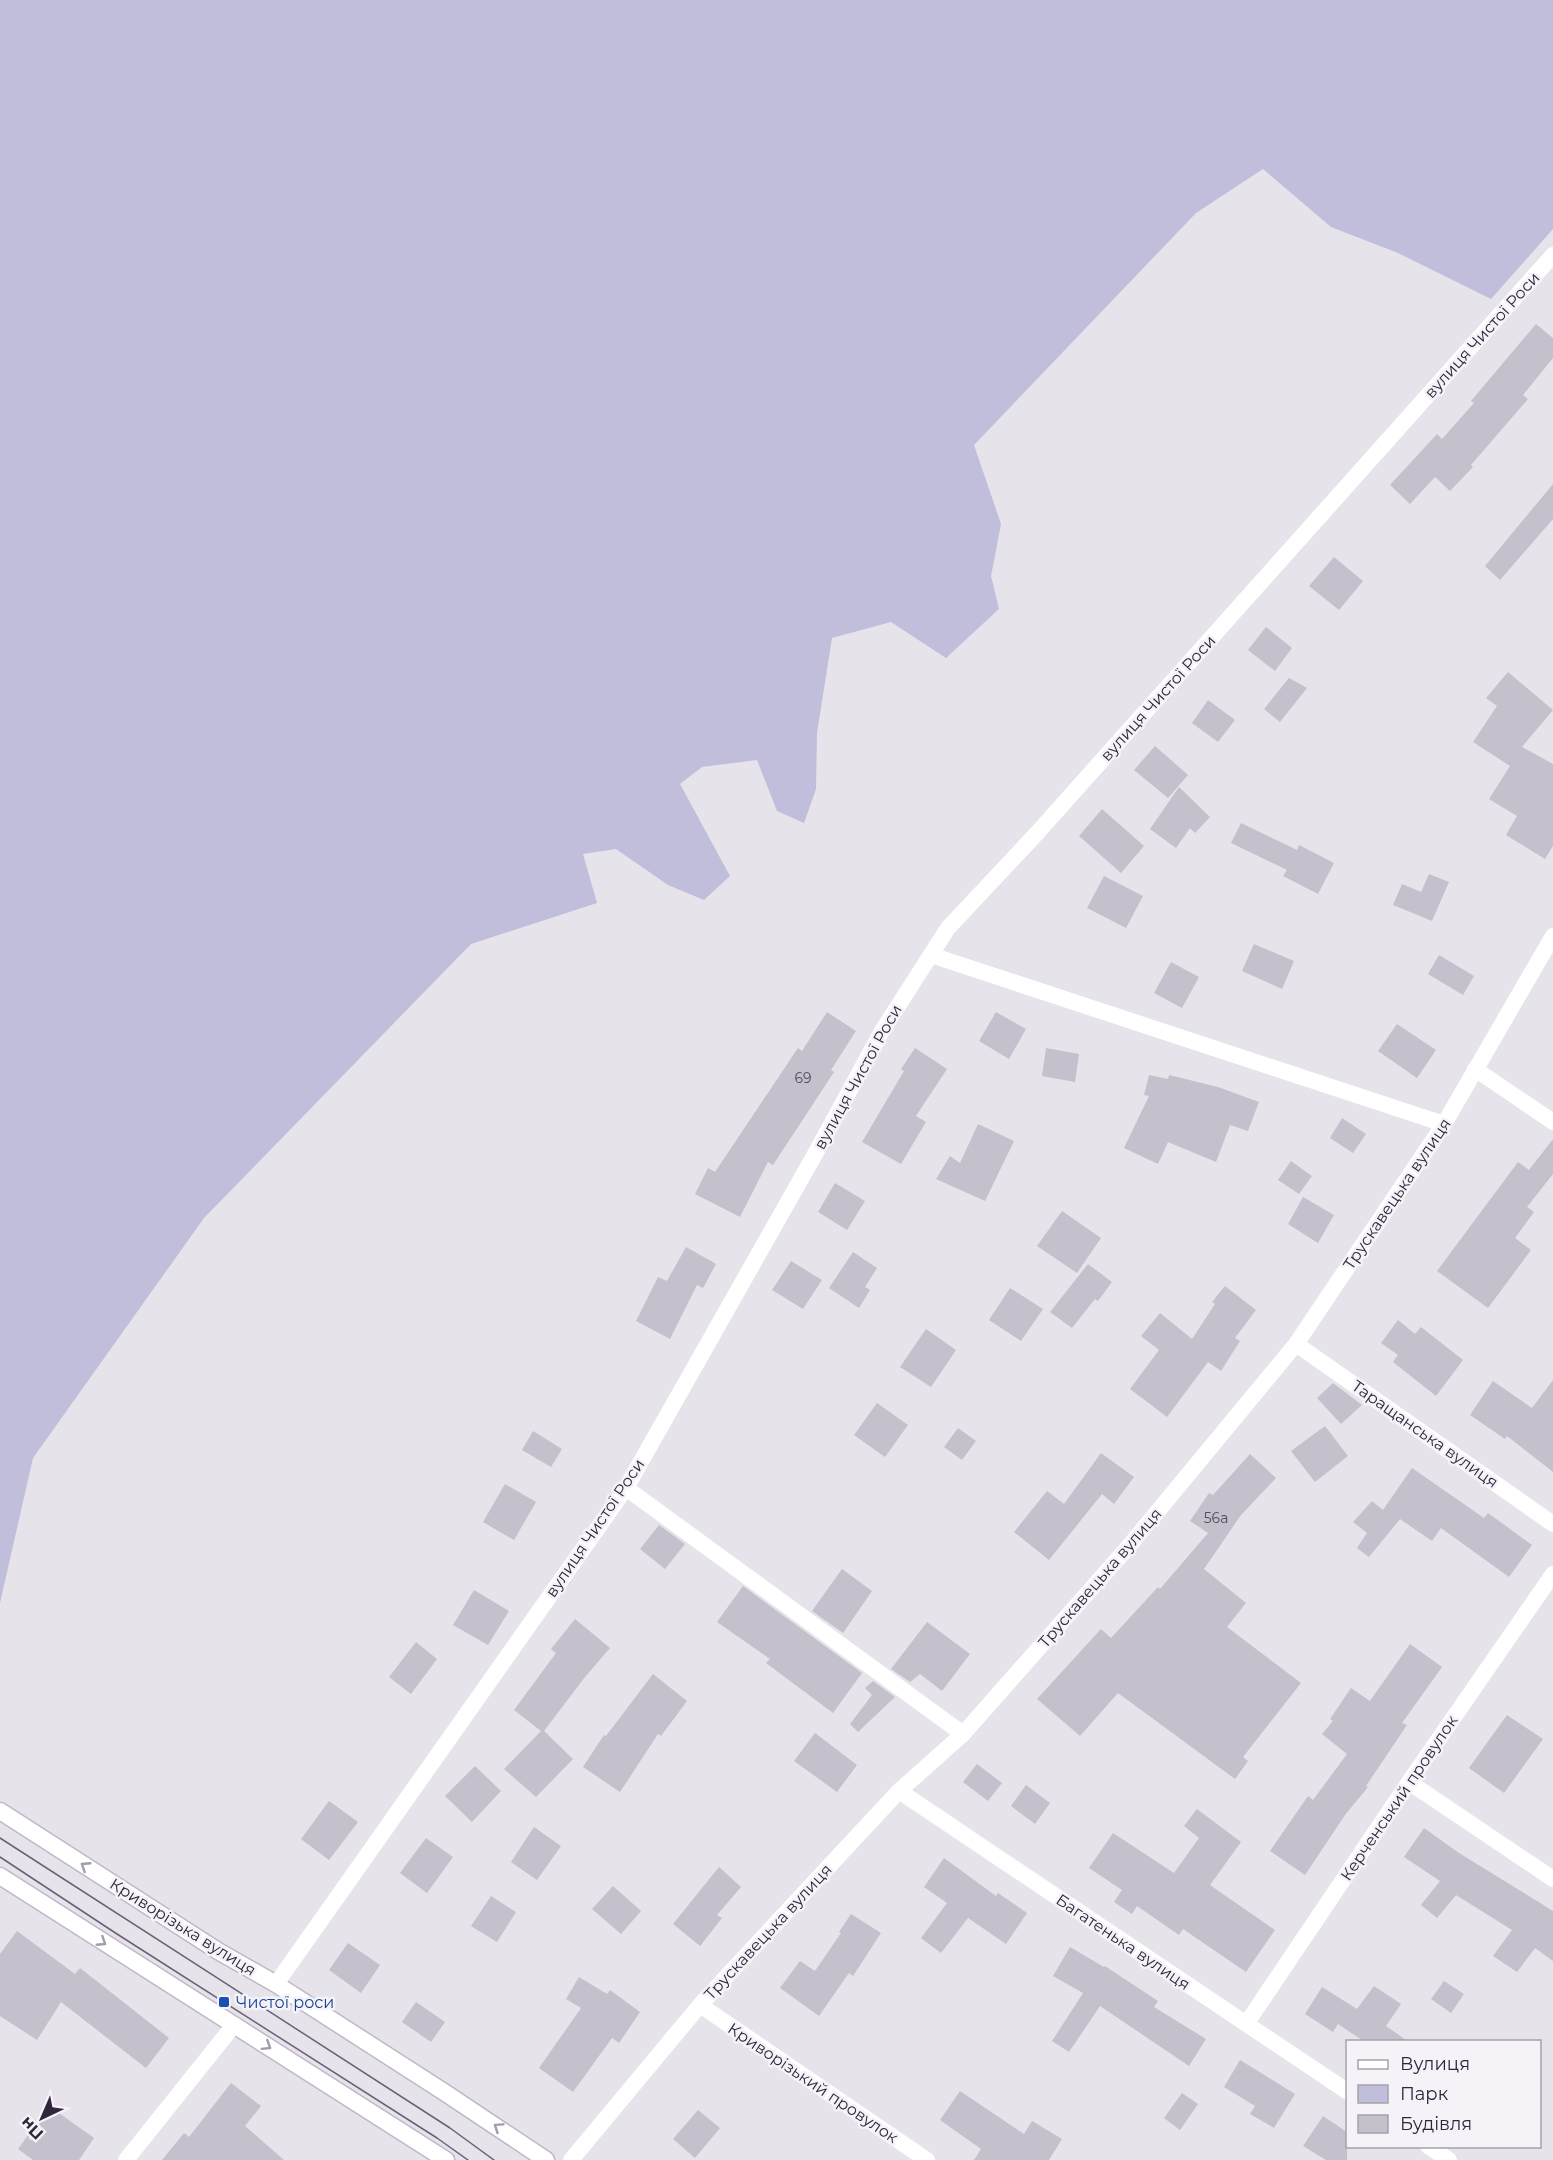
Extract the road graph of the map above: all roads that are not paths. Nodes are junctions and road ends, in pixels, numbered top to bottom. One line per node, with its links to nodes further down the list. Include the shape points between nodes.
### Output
1 (1553, 255): 3 (street, вулиця Чистої Роси, via 948,928)
2 (1553, 936): 4 (street, Трускавецька вулиця)
3 (931, 955): 6 (street); 8 (street, вулиця Чистої Роси, via 882,1031)
4 (1475, 1069): 5 (street); 6 (street, Трускавецька вулиця)
5 (1553, 1122)
6 (1444, 1124): 7 (street, Трускавецька вулиця)
7 (1296, 1344): 9 (street, Таращанська вулиця); 11 (street, Трускавецька вулиця, via 1129,1546)
8 (626, 1488): 11 (street); 17 (street, вулиця Чистої Роси)
9 (1553, 1524)
10 (1553, 1574): 12 (street, Керченський провулок)
11 (963, 1734): 13 (street, Трускавецька вулиця)
12 (1409, 1782): 16 (street); 19 (street, Керченський провулок)
13 (899, 1791): 18 (street, Трускавецька вулиця); 19 (street, Багатенька вулиця)
14 (0, 1811): 17 (street, Криворізька вулиця, one-way to 14)
15 (0, 1876): 20 (street, one-way to 20)
16 (1553, 1879)
17 (276, 1984): 25 (street, Криворізька вулиця, one-way to 17)
18 (700, 2006): 26 (street, Трускавецька вулиця); 27 (street, Криворізький провулок)
19 (1246, 2024): 21 (street, Багатенька вулиця)
20 (234, 2025): 23 (street); 24 (street, one-way to 24)
21 (1346, 2091)
22 (1431, 2148): 28 (street)
23 (126, 2160)
24 (446, 2160)
25 (546, 2160)
26 (571, 2160)
27 (927, 2160)
28 (1449, 2160)

